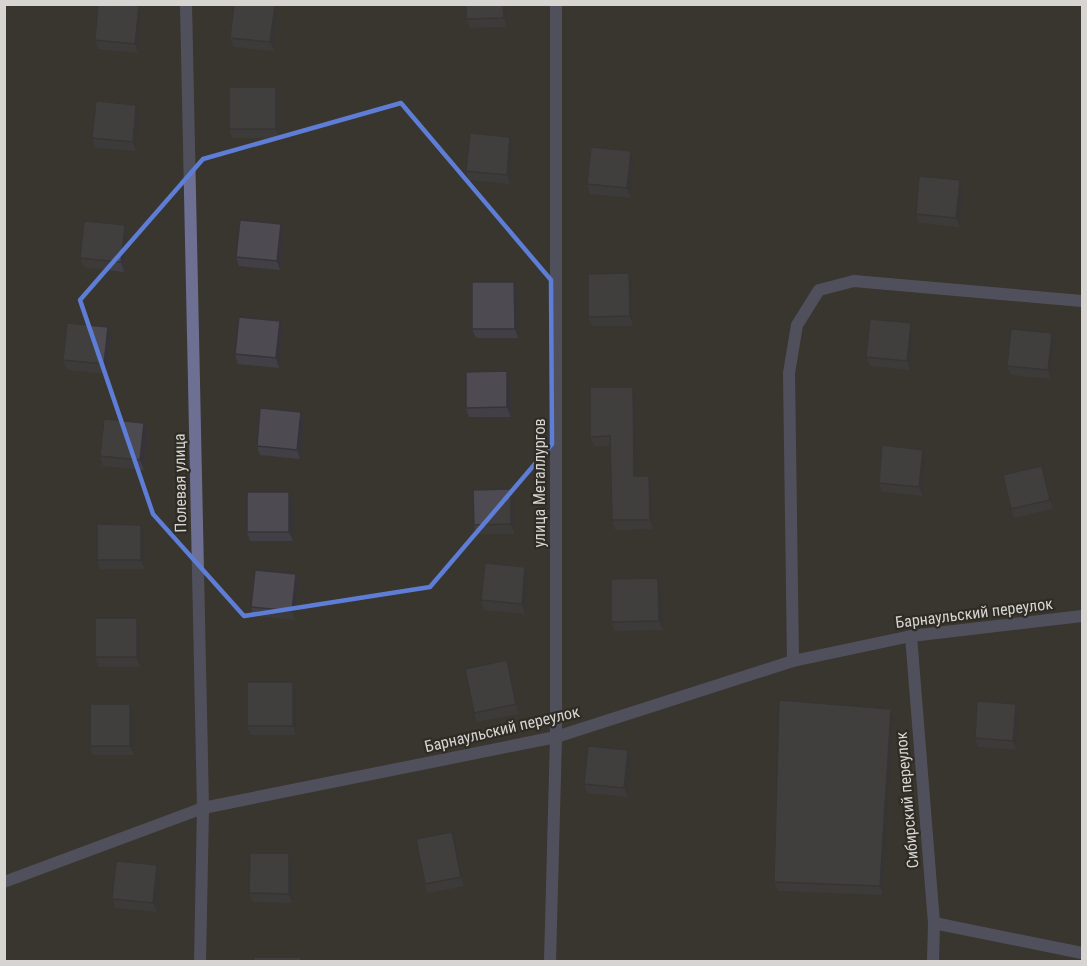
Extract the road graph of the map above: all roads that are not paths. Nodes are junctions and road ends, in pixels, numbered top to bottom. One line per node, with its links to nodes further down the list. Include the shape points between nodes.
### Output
1 (186, 4): 8 (street, Полевая улица)
2 (556, 4): 7 (street, улица Металлургов)
3 (1083, 301): 6 (street, via 854,280 819,290 796,325 789,373)
4 (1083, 616): 5 (street, Барнаульский переулок)
5 (911, 636): 6 (street, Барнаульский переулок); 10 (street, Сибирский переулок)
6 (793, 661): 7 (street, Барнаульский переулок)
7 (556, 737): 8 (street, Барнаульский переулок); 13 (street, улица Металлургов)
8 (203, 808): 9 (street, Барнаульский переулок); 12 (street, Полевая улица)
9 (4, 882)
10 (934, 923): 11 (street); 14 (street, Сибирский переулок)
11 (1083, 953)
12 (200, 962)
13 (550, 962)
14 (933, 962)

